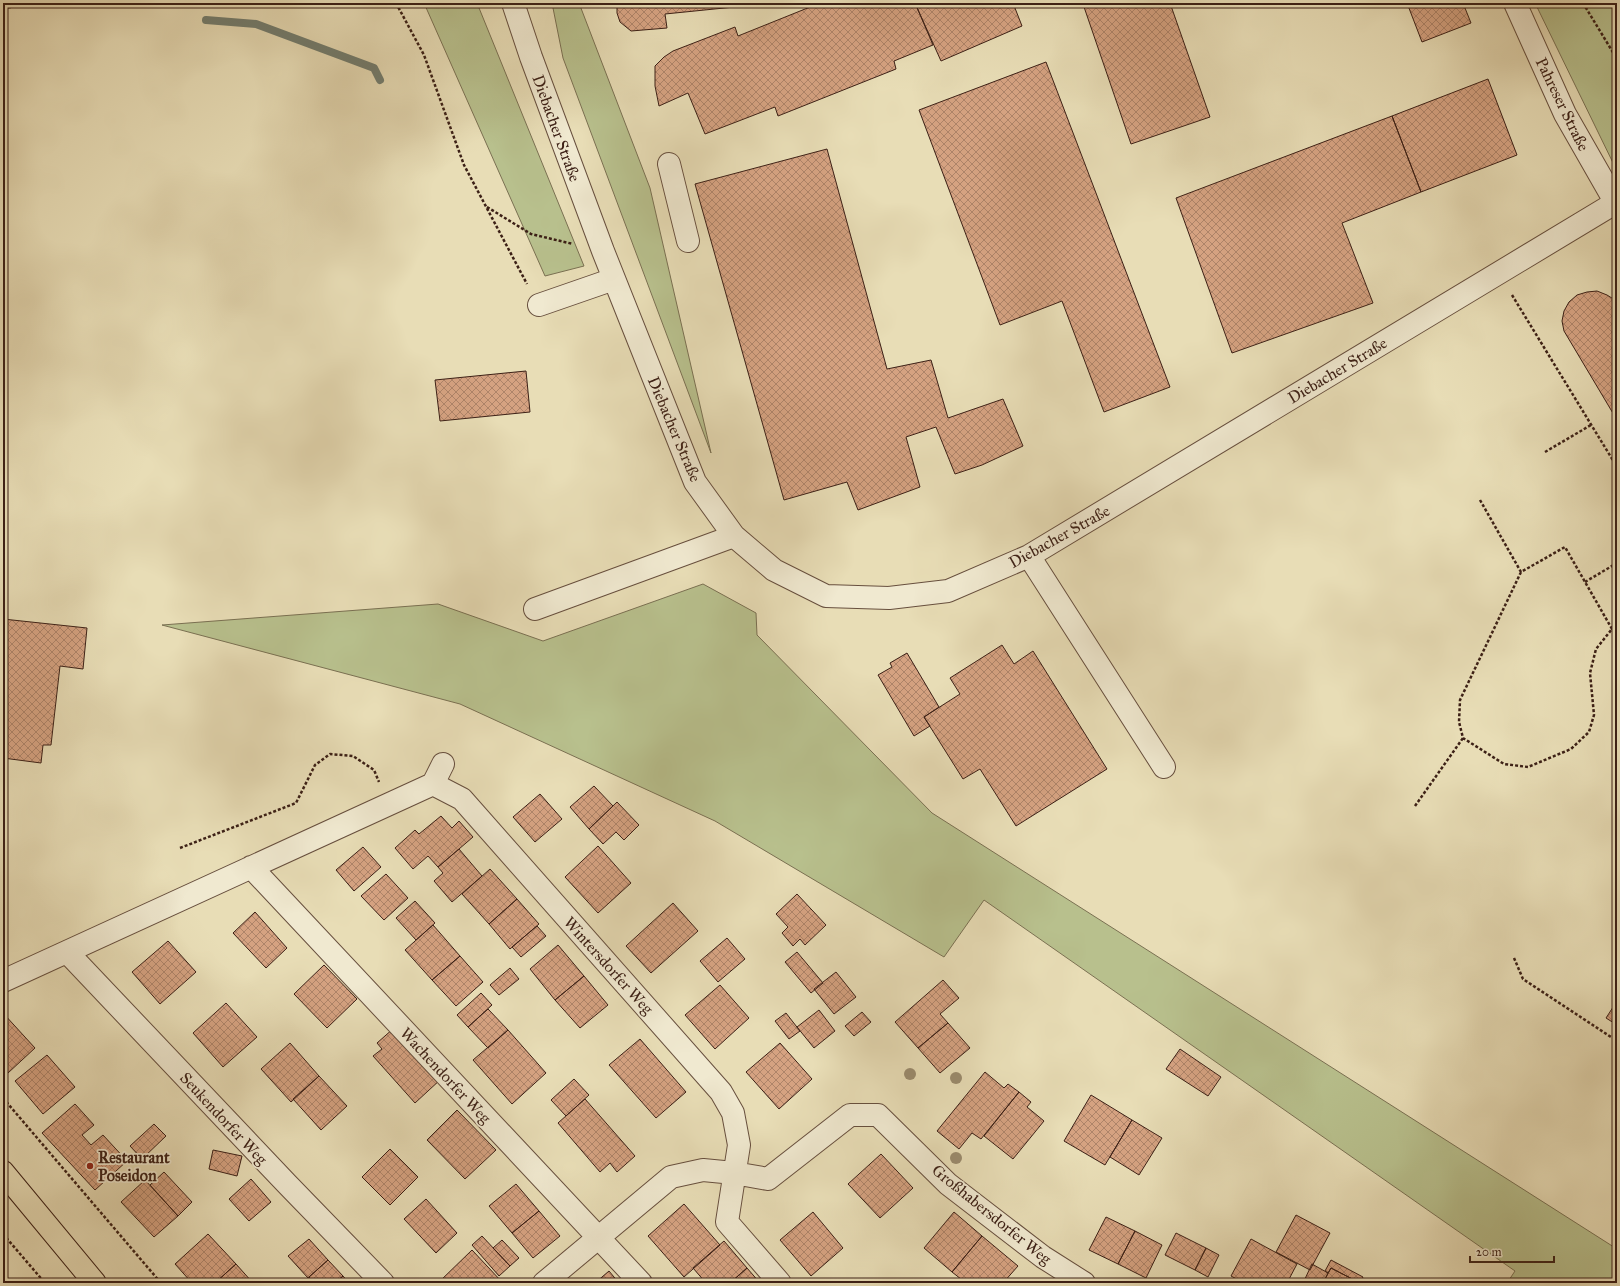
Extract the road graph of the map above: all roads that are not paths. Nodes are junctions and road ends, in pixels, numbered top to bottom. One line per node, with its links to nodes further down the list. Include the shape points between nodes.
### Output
1 (513, 3): 6 (street, Diebacher Straße)
2 (1515, 3): 4 (street, Pahreser Straße, via 1565,114)
3 (669, 164): 5 (street)
4 (1616, 204): 9 (street, Diebacher Straße)
5 (688, 242)
6 (614, 279): 7 (street); 8 (street, Diebacher Straße, via 695,482)
7 (539, 305)
8 (734, 536): 9 (street, Diebacher Straße, via 774,570 826,596 889,598 948,591); 10 (street)
9 (1029, 556): 12 (street)
10 (535, 609)
11 (443, 764): 13 (street)
12 (1164, 767)
13 (434, 784): 14 (street); 17 (street, Wintersdorfer Weg, via 462,799 721,1092 733,1113 739,1145)
14 (251, 867): 15 (street); 19 (street, Wachendorfer Weg)
15 (67, 952): 16 (street); 21 (street, Seukendorfer Weg, via 286,1184)
16 (3, 981)
17 (734, 1173): 19 (street, Großhabersdorfer Weg, via 703,1170 671,1177); 24 (street, Wintersdorfer Weg, via 727,1222); 25 (street, Großhabersdorfer Weg, via 768,1179 850,1115 878,1115 948,1184 1043,1257)
18 (6, 1181): 20 (main road)
19 (598, 1237): 22 (street, Großhabersdorfer Weg); 23 (street, Wachendorfer Weg)
20 (95, 1283)
21 (384, 1283)
22 (544, 1283)
23 (641, 1283)
24 (780, 1283)
25 (1084, 1283)

